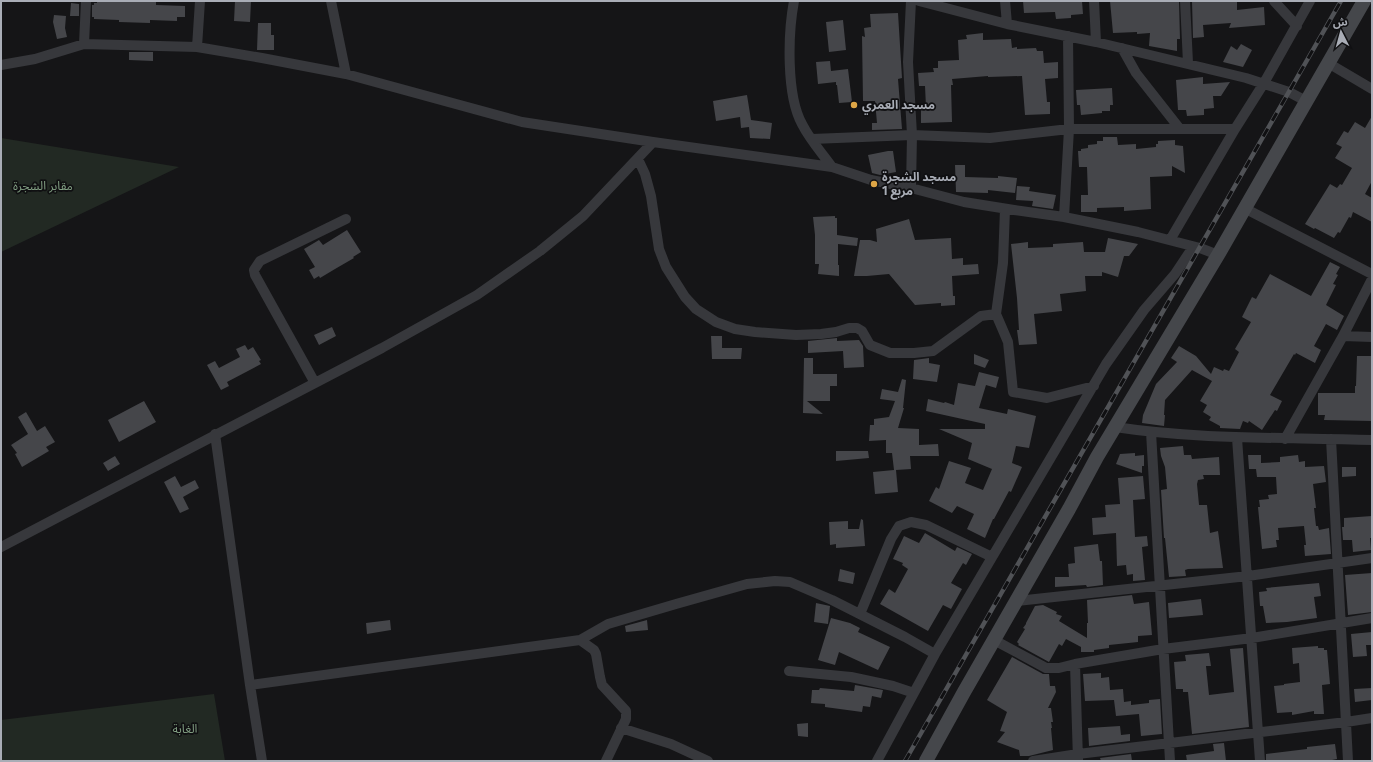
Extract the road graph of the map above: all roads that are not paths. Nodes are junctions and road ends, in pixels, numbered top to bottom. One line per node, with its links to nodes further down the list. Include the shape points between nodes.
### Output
1 (86, 1): 17 (street)
2 (200, 1): 18 (street)
3 (332, 1): 23 (street)
4 (794, 1): 31 (street, via 790,40 791,79 796,110)
5 (911, 1): 30 (street, via 908,62)
6 (919, 1): 13 (street)
7 (1005, 1): 13 (street)
8 (1094, 1): 16 (street)
9 (1185, 1): 20 (street)
10 (1274, 1): 14 (street)
11 (1310, 1): 14 (street)
12 (1364, 1): 21 (street)
13 (1007, 24): 15 (street)
14 (1297, 26): 24 (street)
15 (1068, 36): 16 (street); 27 (street)
16 (1096, 42): 19 (street)
17 (84, 44): 18 (street); 22 (street, via 35,59)
18 (196, 46): 23 (street)
19 (1122, 48): 20 (street); 28 (street, via 1136,73)
20 (1188, 63): 24 (street)
21 (1328, 63): 25 (street); 26 (street)
22 (1, 65)
23 (346, 74): 32 (street, via 522,122)
24 (1264, 83): 26 (street); 29 (street)
25 (1372, 89)
26 (1306, 100): 36 (street)
27 (1069, 129): 28 (street); 30 (street, via 990,138); 38 (street)
28 (1180, 129): 29 (street)
29 (1235, 129): 40 (street)
30 (912, 135): 31 (street); 35 (street)
31 (812, 139): 34 (street)
32 (653, 142): 33 (street); 34 (street)
33 (638, 159): 45 (street, via 651,196 659,249 666,267 684,296 696,309 716,322 735,329 796,334 820,334 857,328 862,331 870,345 890,353 914,353 933,351 981,316); 48 (street, via 583,216 495,284 440,317)
34 (832, 167): 35 (street, via 871,180)
35 (911, 188): 37 (street, via 964,202)
36 (1244, 208): 42 (street); 43 (street)
37 (1005, 209): 38 (street); 45 (street, via 1003,263)
38 (1064, 217): 40 (street)
39 (346, 219): 48 (street, via 260,261 254,270)
40 (1170, 240): 41 (street)
41 (1193, 247): 42 (street); 49 (street, via 1175,274 1144,310 1106,364)
42 (1218, 255): 50 (street)
43 (1372, 274)
44 (1372, 279): 46 (street)
45 (996, 314): 49 (street, via 1008,342 1013,392 1048,398)
46 (1343, 336): 47 (street); 54 (street)
47 (1372, 337)
48 (315, 383): 52 (street)
49 (1094, 386): 58 (street)
50 (1115, 427): 51 (street); 63 (street)
51 (1151, 432): 53 (street); 62 (street)
52 (215, 434): 57 (street); 74 (street)
53 (1237, 438): 54 (street); 61 (street)
54 (1285, 439): 55 (street)
55 (1331, 439): 56 (street); 60 (street)
56 (1372, 440)
57 (1, 547)
58 (992, 557): 64 (street, via 926,525 911,522 899,526 891,539); 71 (street)
59 (1372, 558): 60 (street)
60 (1338, 563): 61 (street); 66 (street)
61 (1248, 576): 62 (street); 67 (street)
62 (1160, 586): 63 (street); 70 (street)
63 (1017, 601): 69 (street)
64 (860, 614): 68 (street, via 790,582 775,581 747,584 608,624); 71 (street)
65 (1372, 618): 66 (street)
66 (1341, 622): 67 (street); 77 (street)
67 (1252, 638): 70 (street); 79 (street)
68 (580, 640): 74 (street); 78 (street, via 594,650 602,685 626,712 626,720)
69 (994, 640): 72 (street, via 1046,668); 86 (street)
70 (1163, 649): 72 (street); 80 (street)
71 (935, 654): 75 (street)
72 (1075, 664): 81 (street)
73 (789, 671): 75 (street, via 851,677)
74 (250, 685): 82 (street)
75 (914, 693): 85 (street)
76 (1372, 718): 77 (street)
77 (1346, 722): 79 (street); 90 (street)
78 (621, 728): 83 (street); 84 (street, via 671,744)
79 (1259, 733): 80 (street); 89 (street)
80 (1169, 744): 81 (street); 88 (street)
81 (1078, 758): 87 (street)
82 (262, 761)
83 (606, 761)
84 (708, 761)
85 (877, 761)
86 (926, 761)
87 (1033, 761)
88 (1170, 761)
89 (1260, 761)
90 (1348, 761)

